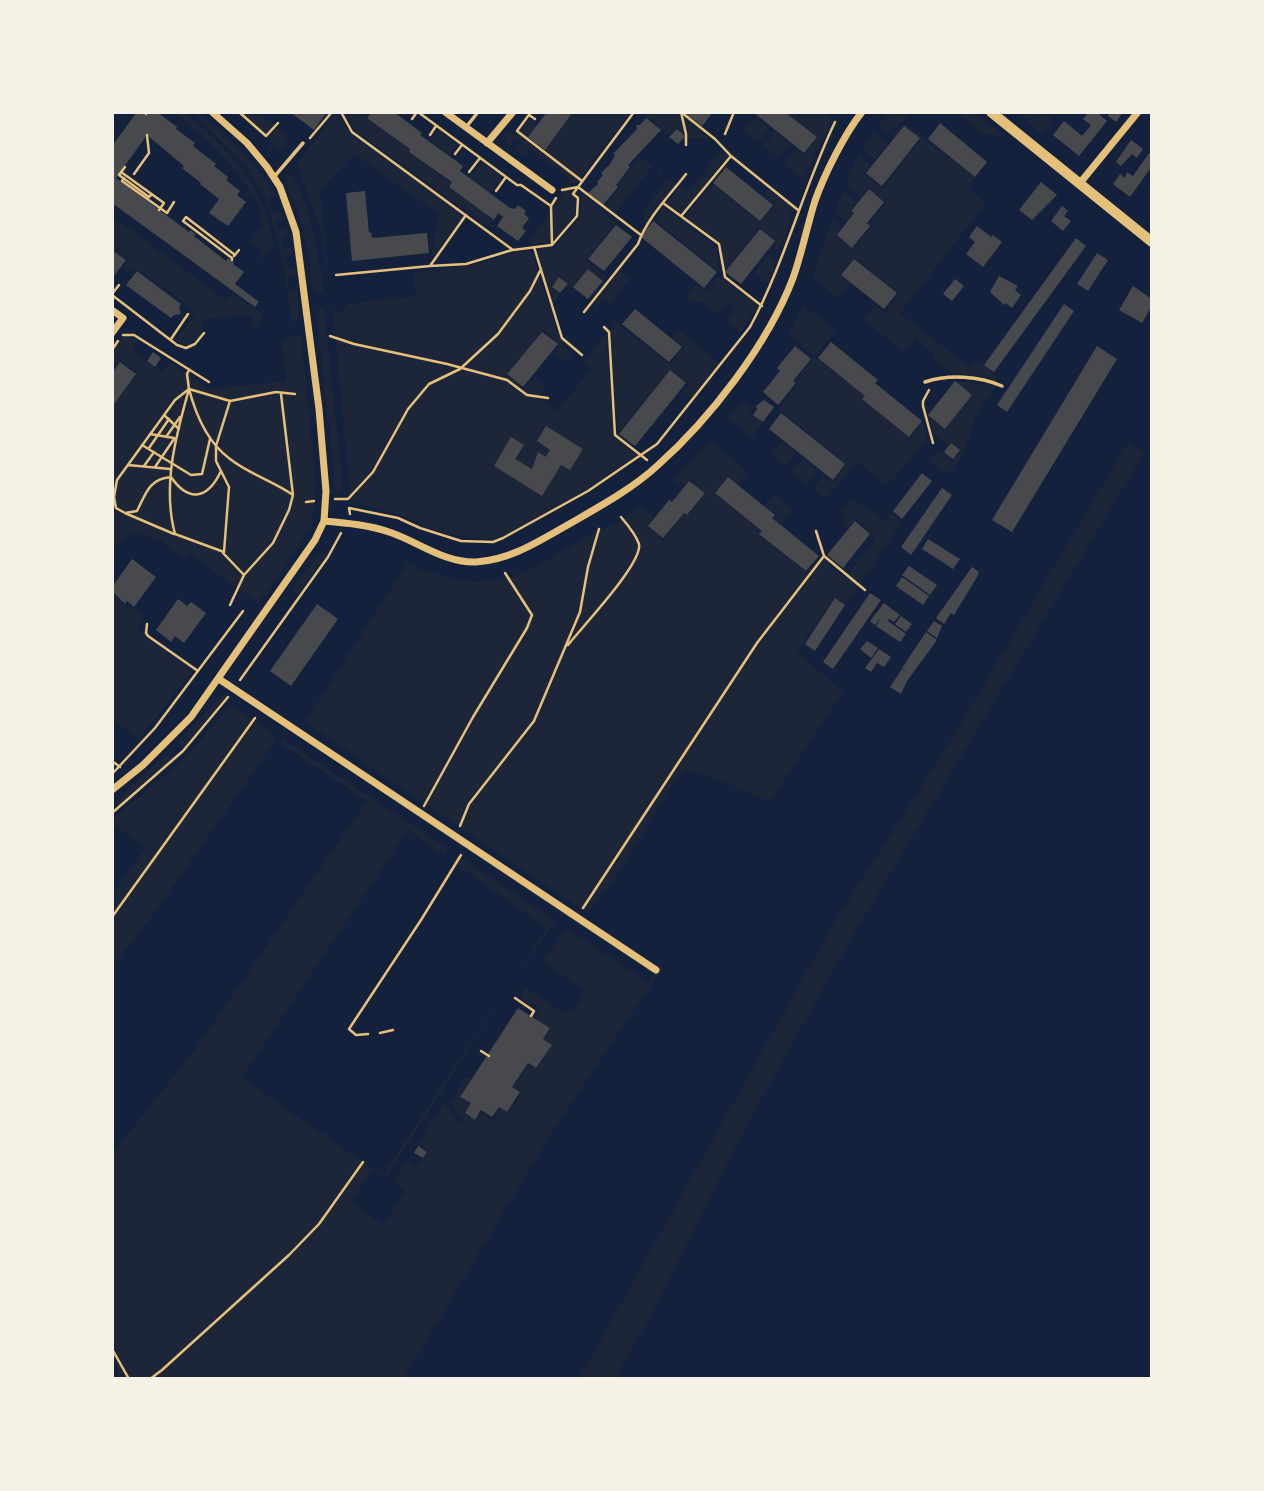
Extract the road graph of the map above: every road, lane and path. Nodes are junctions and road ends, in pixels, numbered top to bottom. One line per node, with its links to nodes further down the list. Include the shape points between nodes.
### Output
1 (212, 112): 36 (street, via 247,143)
2 (239, 112): 18 (path, via 266,136)
3 (341, 112): 50 (path, via 352,132)
4 (417, 112): 15 (path); 19 (path)
5 (445, 112): 20 (street)
6 (478, 112): 20 (lane)
7 (513, 112): 25 (street)
8 (634, 112): 39 (path)
9 (681, 112): 27 (path); 29 (path)
10 (734, 112): 21 (path)
11 (862, 112): 107 (street, via 816,198 793,277 768,330 705,415)
12 (991, 112): 40 (main road)
13 (1138, 112): 40 (street)
14 (530, 113): 16 (path); 39 (path, via 517,131)
15 (412, 119)
16 (535, 119)
17 (835, 122): 49 (path)
18 (278, 123)
19 (436, 126): 23 (path); 26 (path)
20 (466, 127): 25 (street)
21 (725, 134)
22 (147, 135): 34 (path, via 149,153)
23 (430, 135)
24 (303, 143): 36 (lane)
25 (487, 143): 43 (street)
26 (462, 145): 28 (path); 30 (path)
27 (686, 145)
28 (455, 154)
29 (731, 156): 49 (path); 51 (path)
30 (480, 158): 33 (path); 37 (path)
31 (125, 167): 32 (path)
32 (121, 172): 38 (path); 45 (path)
33 (469, 172)
34 (134, 174)
35 (687, 174): 47 (path)
36 (274, 177): 116 (street, via 299,247 319,409)
37 (506, 177): 44 (path); 54 (path, via 551,205)
38 (122, 180): 45 (path, via 149,197); 48 (path)
39 (583, 181): 41 (path)
40 (1080, 183): 53 (main road)
41 (578, 187): 42 (path); 52 (path); 54 (path, via 573,194 578,198 577,216)
42 (563, 188)
43 (552, 190)
44 (495, 191)
45 (151, 194): 48 (path, via 164,203)
46 (174, 202): 48 (path, via 167,213)
47 (663, 203): 51 (path); 52 (path)
48 (159, 209)
49 (798, 209): 64 (path)
50 (466, 215): 57 (path); 59 (path)
51 (681, 217): 64 (path, via 719,244 725,277)
52 (641, 235): 66 (path)
53 (1152, 242)
54 (552, 245): 55 (path)
55 (534, 247): 57 (path); 60 (path)
56 (239, 250): 58 (path)
57 (513, 250): 59 (path, via 466,264)
58 (233, 258): 58 (path, via 186,217 183,221 194,231)
59 (430, 266): 61 (path)
60 (541, 269): 74 (path, via 562,338); 75 (path, via 498,334)
61 (336, 275)
62 (119, 285): 63 (path)
63 (112, 294): 73 (path)
64 (762, 306): 101 (path, via 729,356 657,444)
65 (112, 310): 69 (street, via 123,318)
66 (584, 312)
67 (188, 314): 73 (path)
68 (604, 327): 101 (path, via 609,332 615,435)
69 (112, 333)
70 (204, 333): 73 (path, via 186,348)
71 (123, 335): 76 (path, via 135,335)
72 (330, 336): 75 (path)
73 (171, 339)
74 (582, 355)
75 (460, 369): 84 (path, via 506,380 527,395); 113 (path, via 429,384 408,409 373,472)
76 (189, 370): 78 (path); 81 (path)
77 (937, 379): 79 (lane); 80 (lane, via 956,377); 96 (path, via 923,401)
78 (209, 382)
79 (925, 382)
80 (1002, 386)
81 (189, 389): 85 (path); 86 (path); 87 (path); 95 (path)
82 (281, 393): 83 (path); 85 (path); 112 (path)
83 (295, 394)
84 (548, 398)
85 (230, 401): 98 (path)
86 (182, 414): 89 (path); 90 (path)
87 (164, 415): 88 (path); 91 (path)
88 (169, 419): 89 (path); 92 (path)
89 (174, 425): 90 (path); 93 (path)
90 (179, 429): 94 (path)
91 (150, 434): 92 (path); 97 (path)
92 (158, 436): 93 (path); 99 (path)
93 (166, 437): 94 (path)
94 (175, 439): 102 (path); 103 (path)
95 (210, 439): 98 (path); 103 (path, via 202,474 191,475)
96 (933, 443)
97 (142, 445): 99 (path); 104 (path)
98 (216, 446): 109 (path, via 216,461); 112 (path)
99 (148, 449): 100 (path)
100 (154, 452): 102 (path); 105 (path)
101 (641, 455): 107 (path); 117 (path, via 524,529 493,542 461,541 398,517 349,508)
102 (162, 456): 103 (path); 106 (path)
103 (172, 462): 108 (path)
104 (128, 465): 105 (path); 111 (path)
105 (144, 467): 106 (path)
106 (155, 467): 108 (path)
107 (656, 467): 117 (street, via 534,545 491,561 459,562 393,533)
108 (171, 469): 110 (path)
109 (222, 471): 110 (path, via 215,485 202,494 179,488); 121 (path, via 229,487)
110 (171, 477): 114 (path, via 159,478 137,511); 120 (path)
111 (114, 492): 114 (path, via 116,508)
112 (293, 495): 124 (path, via 273,544)
113 (348, 499)
114 (125, 513): 120 (path)
115 (621, 517): 129 (path, via 639,543 639,554)
116 (324, 521): 117 (street); 131 (street, via 278,597)
117 (351, 523): 132 (path)
118 (599, 530): 129 (path, via 580,612)
119 (816, 531): 122 (path)
120 (175, 534): 121 (path)
121 (221, 551): 124 (path)
122 (824, 556): 125 (path); 144 (path, via 757,643)
123 (505, 573): 140 (path, via 532,615)
124 (244, 575): 126 (path)
125 (865, 590)
126 (230, 605)
127 (243, 611): 130 (path)
128 (147, 624): 130 (path, via 148,636)
129 (564, 650): 141 (path, via 534,721 469,804)
130 (198, 671): 136 (path)
131 (219, 679): 138 (street, via 170,740); 140 (street)
132 (239, 682)
133 (229, 696): 139 (path, via 183,751)
134 (255, 718): 143 (path)
135 (112, 761): 136 (path)
136 (120, 767): 137 (path)
137 (112, 774)
138 (112, 790)
139 (112, 813)
140 (420, 814): 141 (street)
141 (455, 836): 144 (street)
142 (461, 855): 150 (path, via 349,1029 356,1035)
143 (112, 917)
144 (576, 917): 145 (street)
145 (656, 970)
146 (515, 998): 147 (path, via 534,1011)
147 (531, 1016)
148 (393, 1030): 149 (path)
149 (380, 1033)
150 (368, 1034)
151 (481, 1051): 152 (path)
152 (489, 1056)
153 (363, 1162): 156 (path, via 304,1239)
154 (112, 1349): 155 (path)
155 (129, 1379)
156 (150, 1379)

